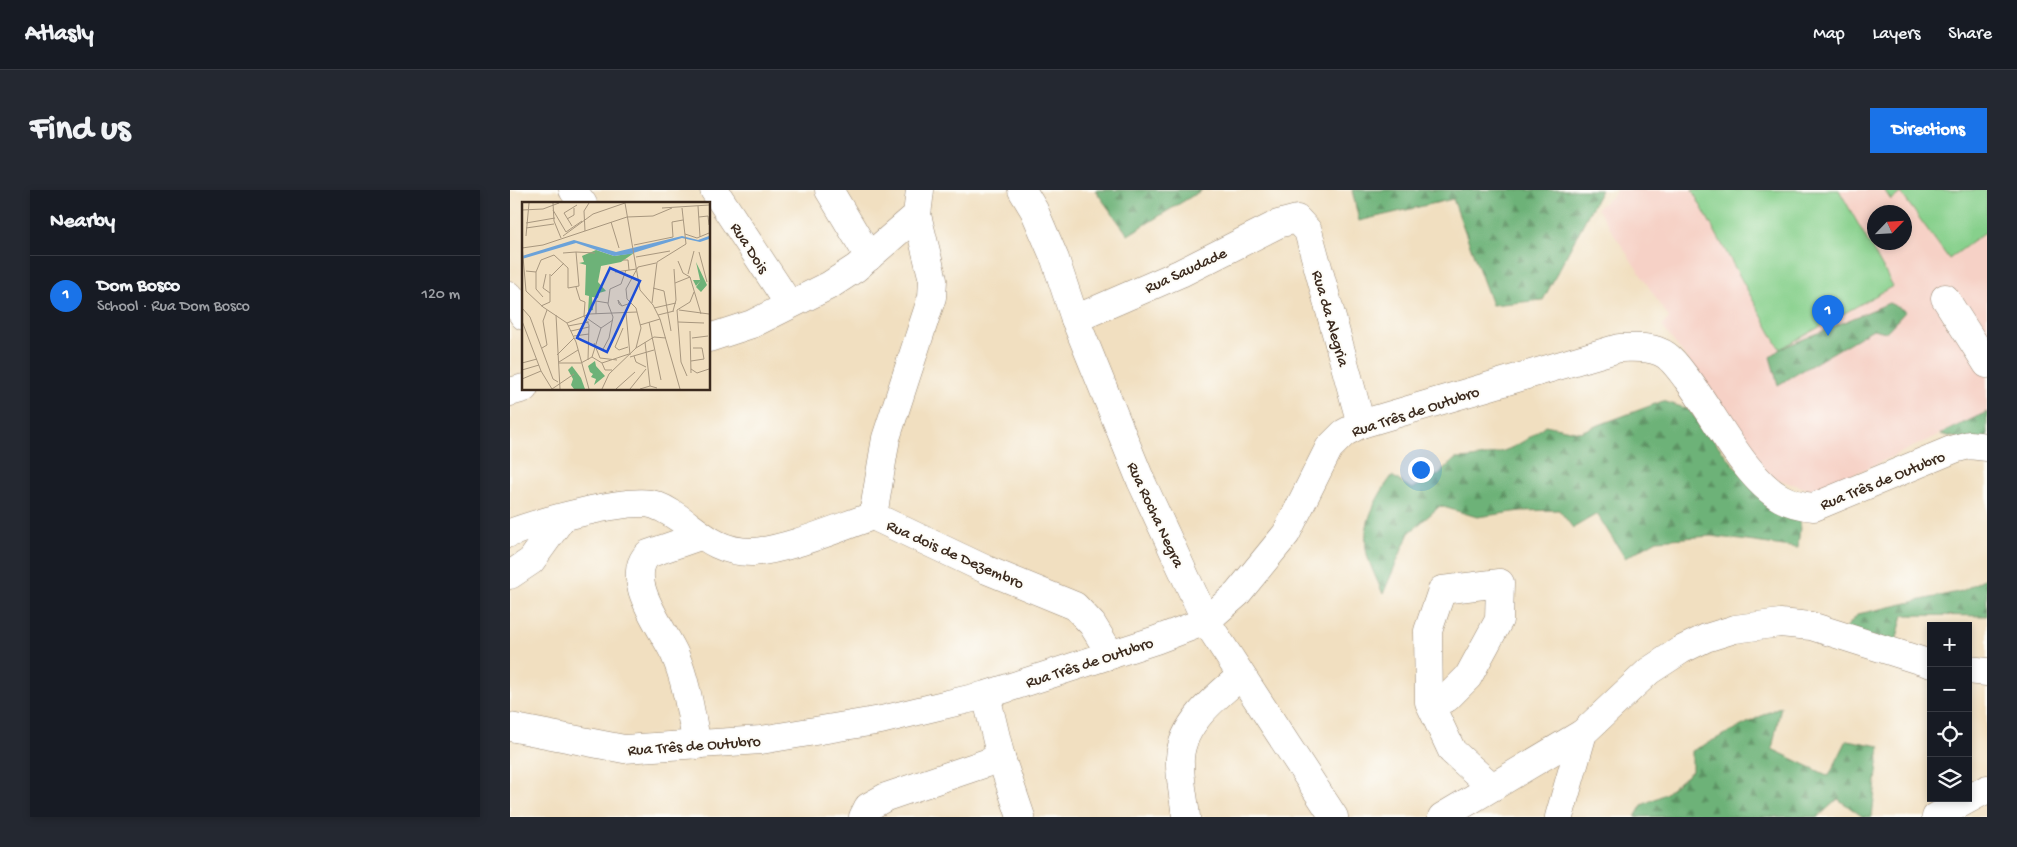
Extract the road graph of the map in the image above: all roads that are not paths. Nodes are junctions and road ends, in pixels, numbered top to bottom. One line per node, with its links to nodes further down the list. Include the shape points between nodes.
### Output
1 (573, 190): 5 (street)
2 (714, 190): 11 (street, Rua Dois)
3 (829, 190): 8 (street)
4 (1022, 190): 13 (street, Rua Rocha Negra, via 1055,259)
5 (582, 202)
6 (919, 203): 8 (street); 18 (street, Rua dois de Dezembro, via 933,280 932,297 886,438)
7 (1294, 219): 13 (street, Rua Saudade); 16 (street, Rua da Alegria, via 1302,221 1308,232)
8 (869, 257): 11 (street, via 830,285)
9 (510, 296): 12 (street)
10 (1945, 298): 15 (street)
11 (789, 304): 14 (street, via 752,324)
12 (522, 313)
13 (1075, 319): 23 (street, Rua Rocha Negra, via 1141,481)
14 (710, 338)
15 (1987, 364)
16 (1361, 424): 17 (street, Rua Três de Outubro, via 1619,348 1645,347 1662,352 1677,367 1760,481 1780,498 1796,505 1814,507 1954,449 1969,445); 23 (street, Rua Três de Outubro, via 1344,433 1333,444 1286,534 1238,594)
17 (1987, 447)
18 (873, 516): 21 (street, via 773,549 752,552 726,548); 24 (street, Rua dois de Dezembro, via 987,570 1075,606 1092,624)
19 (562, 518): 20 (street); 21 (street, via 617,506 653,504 670,512); 22 (street, via 531,561)
20 (510, 533)
21 (700, 536): 33 (street, via 648,554 641,565 647,607 675,655)
22 (510, 575)
23 (1206, 621): 24 (street, Rua Três de Outubro); 28 (street, Rua Rocha Negra)
24 (1111, 655): 29 (street, Rua Três de Outubro)
25 (1927, 663): 32 (street, via 1811,626 1780,623 1735,629 1681,650 1649,671)
26 (1972, 670): 27 (street)
27 (1987, 672)
28 (1242, 676): 39 (street, via 1214,698 1185,738 1180,758); 40 (street, Rua Rocha Negra)
29 (986, 695): 33 (street, Rua Três de Outubro, via 881,720 761,740); 34 (street)
30 (1429, 702): 35 (street, via 1452,752)
31 (510, 727): 33 (street, Rua Três de Outubro, via 624,750)
32 (1583, 733): 35 (street); 42 (street)
33 (696, 745)
34 (1001, 758): 37 (street, via 886,797 868,807); 38 (street)
35 (1492, 788): 41 (street)
36 (1987, 789): 43 (street)
37 (863, 817)
38 (1021, 817)
39 (1186, 817)
40 (1334, 817)
41 (1442, 817)
42 (1559, 817)
43 (1936, 817)

